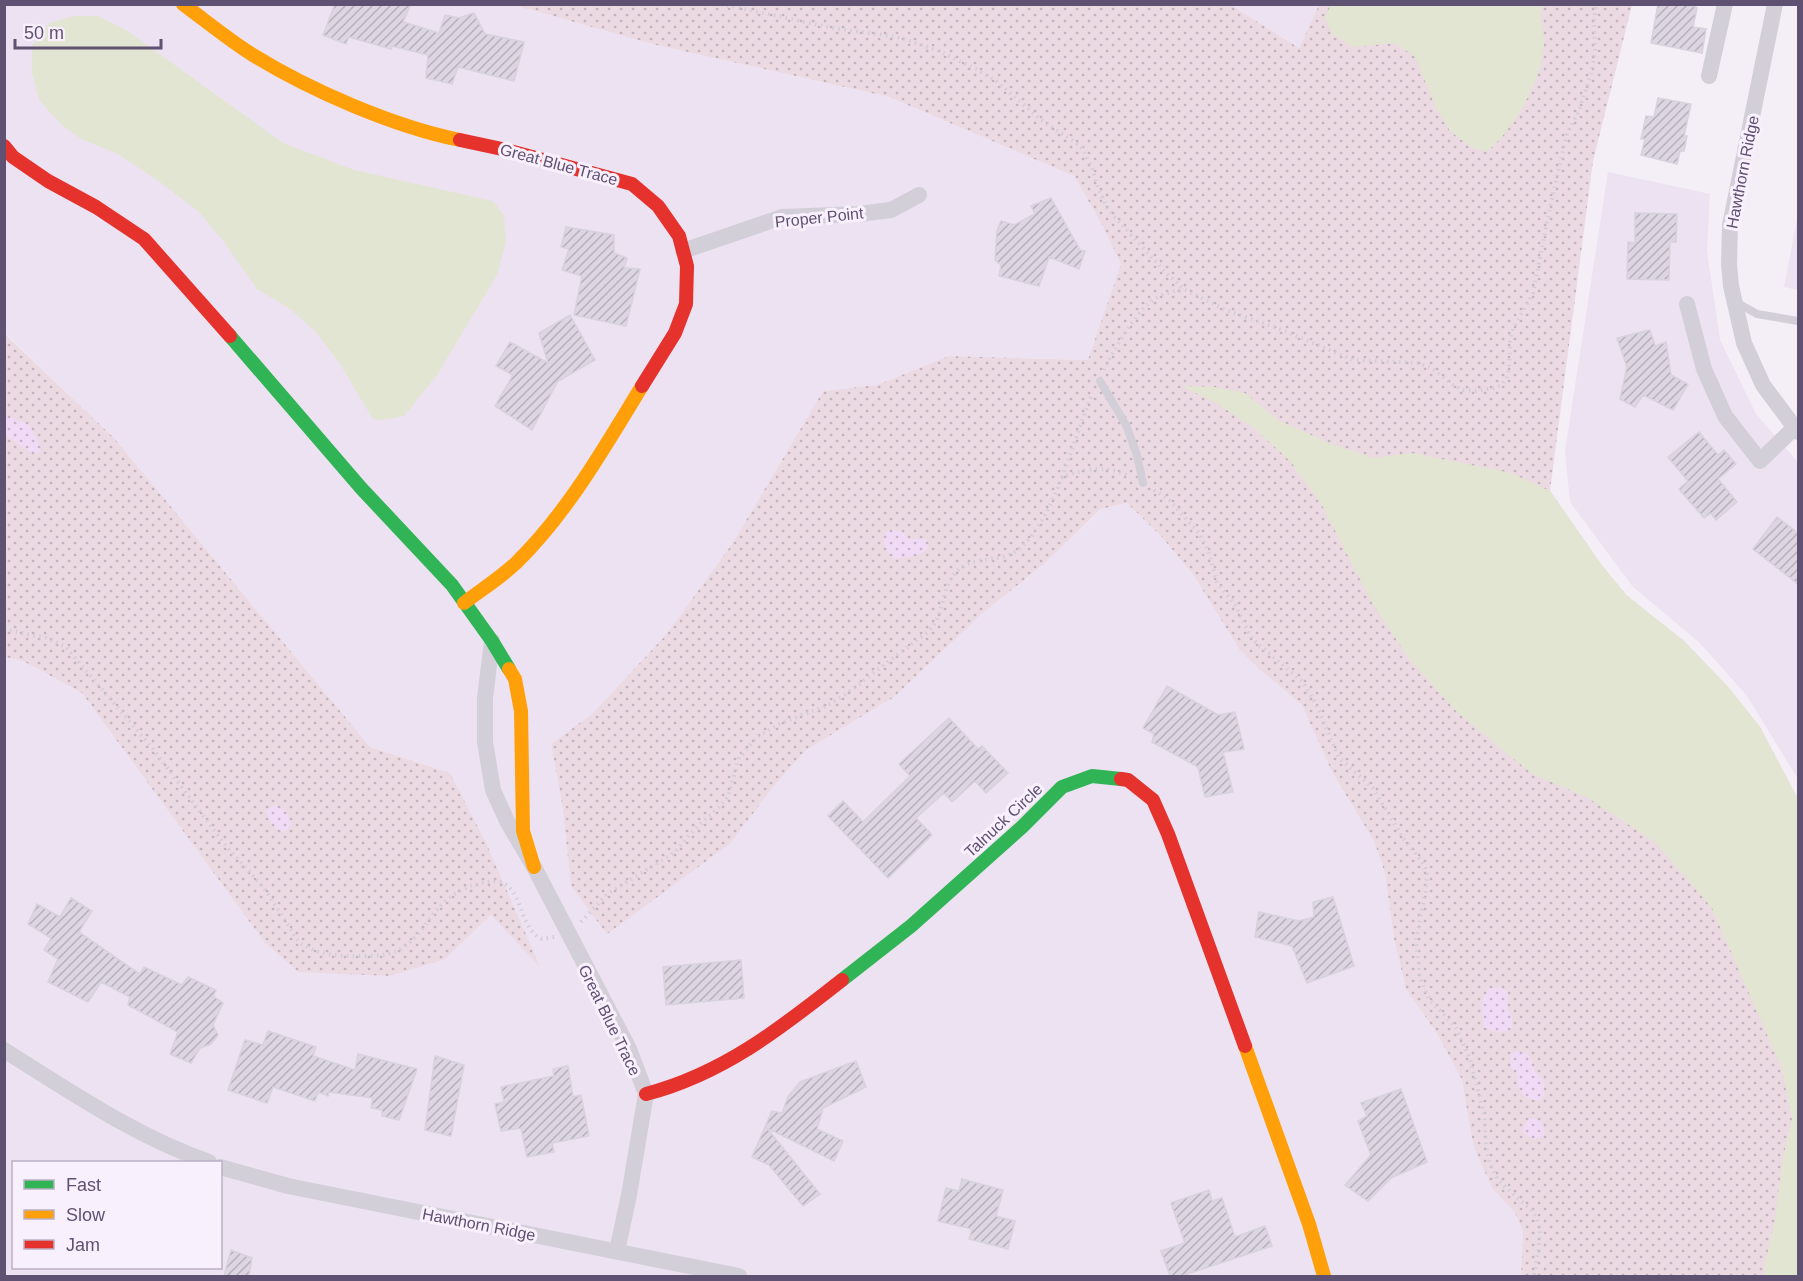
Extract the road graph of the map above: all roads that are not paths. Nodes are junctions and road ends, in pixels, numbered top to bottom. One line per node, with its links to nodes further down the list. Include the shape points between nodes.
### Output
1 (183, 4): 7 (street, Great Blue Trace, via 253,55 312,87 382,116 440,136 632,184 658,206 679,236)
2 (1725, 4): 4 (street)
3 (1773, 5): 8 (street, Hawthorn Ridge, via 1730,225 1729,264)
4 (1709, 76)
5 (4, 146): 14 (street, Great Blue Trace, via 48,181 144,239)
6 (919, 195): 7 (street, Proper Point, via 891,210 782,217)
7 (683, 251): 14 (street, Great Blue Trace, via 687,266 686,304 675,333 608,442 547,530 514,565)
8 (1734, 300): 10 (lane, via 1757,314); 12 (street, Hawthorn Ridge, via 1744,343 1763,385)
9 (1687, 304): 12 (street, via 1704,369 1725,416 1760,461)
10 (1798, 321)
11 (1100, 381): 13 (lane, via 1126,424)
12 (1796, 430)
13 (1143, 483)
14 (464, 603): 15 (street, Great Blue Trace)
15 (492, 641): 16 (street, Great Blue Trace, via 515,679 521,711 523,831); 16 (street, Great Blue Trace, via 485,698 485,742 493,790)
16 (534, 867): 18 (street, Great Blue Trace, via 628,1049)
17 (4, 1050): 19 (street, via 125,1125)
18 (646, 1094): 21 (street, Great Blue Trace); 23 (street, Talnuck Circle, via 718,1067 770,1036 911,926 1062,787 1092,776 1128,780 1153,800 1168,834 1309,1224)
19 (207, 1161)
20 (222, 1168): 21 (street, Hawthorn Ridge, via 288,1186)
21 (617, 1251): 22 (street, Hawthorn Ridge)
22 (739, 1276)
23 (1324, 1276)

